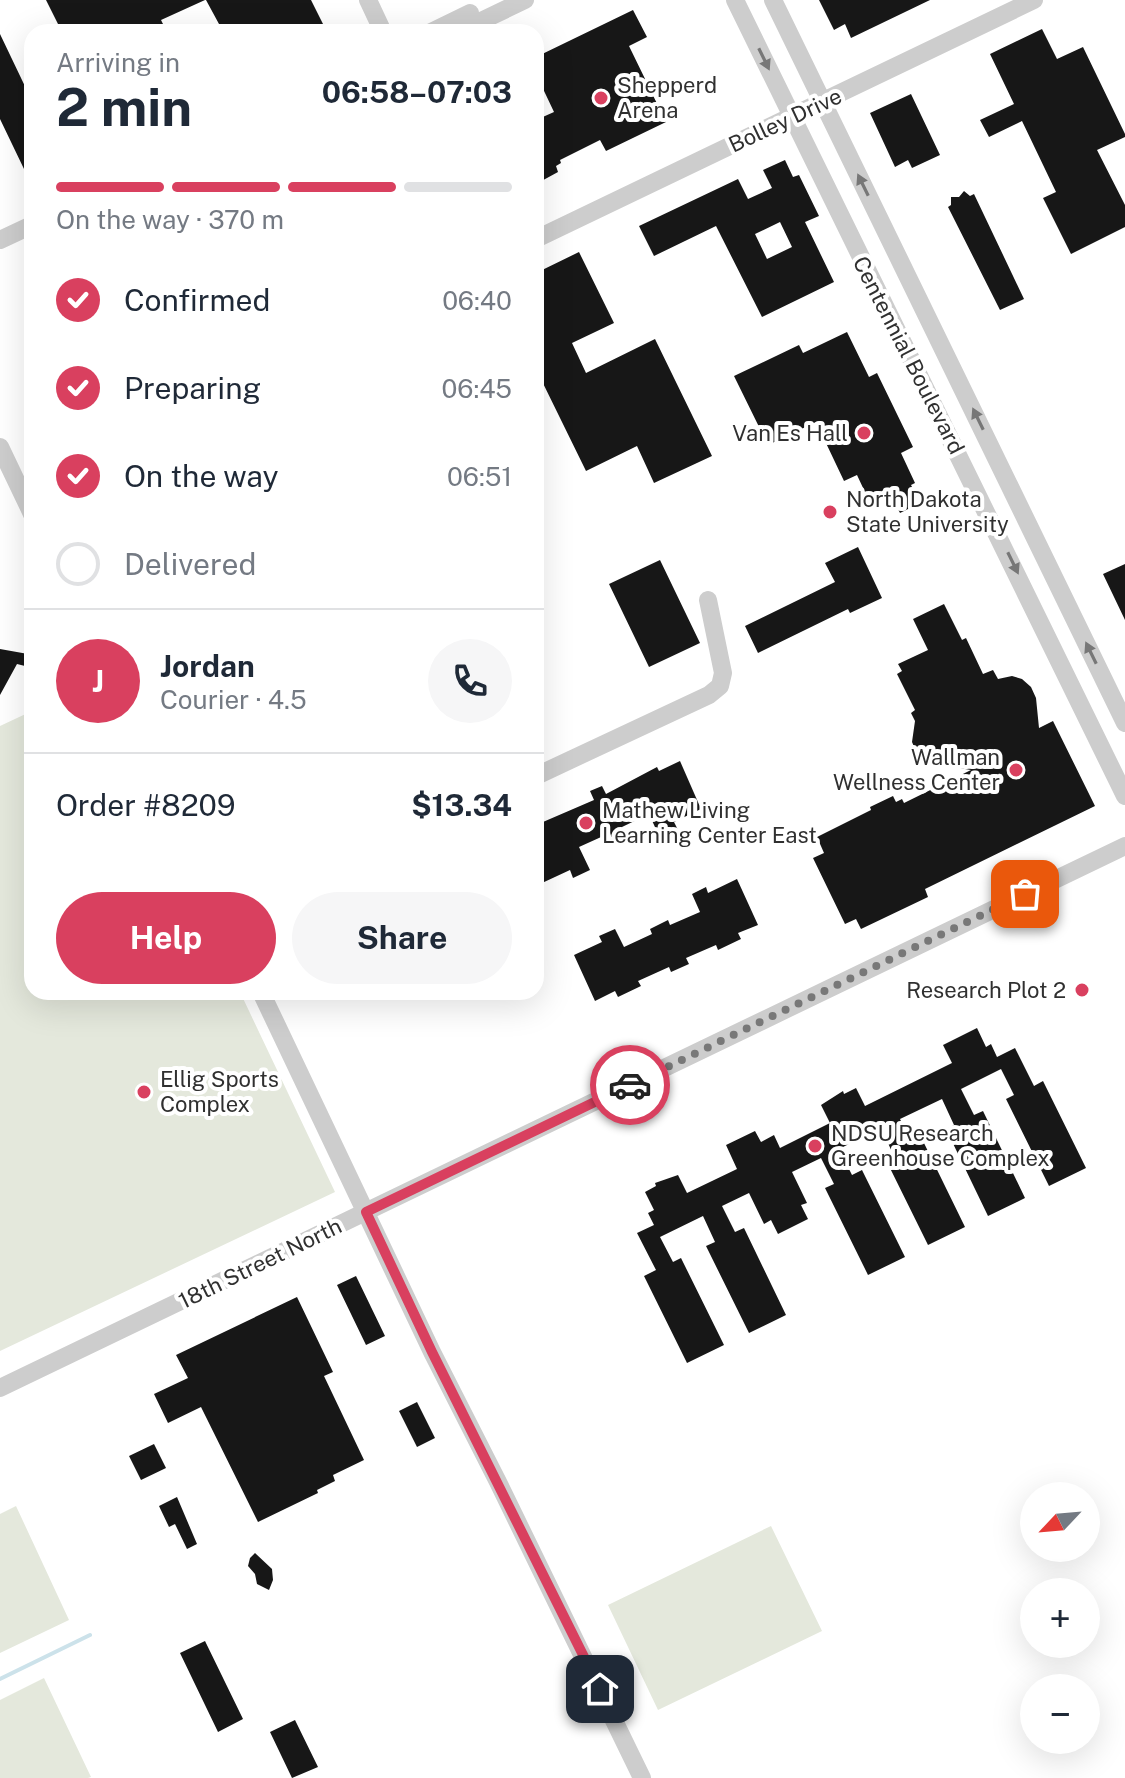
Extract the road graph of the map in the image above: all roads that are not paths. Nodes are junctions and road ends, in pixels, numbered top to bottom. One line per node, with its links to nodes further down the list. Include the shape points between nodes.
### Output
1 (368, 0): 7 (street)
2 (497, 0): 8 (street)
3 (525, 0): 9 (street)
4 (735, 0): 11 (street, Centennial Boulevard, one-way to 11)
5 (773, 0): 10 (street, Centennial Boulevard)
6 (1034, 0): 10 (street, Bolley Drive)
7 (379, 24)
8 (448, 24)
9 (475, 24)
10 (823, 102): 11 (street, Bolley Drive); 20 (street, Centennial Boulevard, one-way to 10)
11 (792, 117): 13 (street, Bolley Drive); 22 (street, Centennial Boulevard, one-way to 22)
12 (24, 229): 14 (street)
13 (544, 235)
14 (0, 240)
15 (24, 242): 16 (street)
16 (0, 253)
17 (0, 447): 18 (street)
18 (24, 497)
19 (708, 600): 21 (street, via 723,673 720,686)
20 (1125, 723)
21 (544, 772)
22 (1125, 796)
23 (1125, 846): 25 (street, 18th Street North)
24 (265, 1000): 25 (street)
25 (366, 1212): 26 (street, 18th Street North); 27 (street)
26 (0, 1388)
27 (642, 1778)

